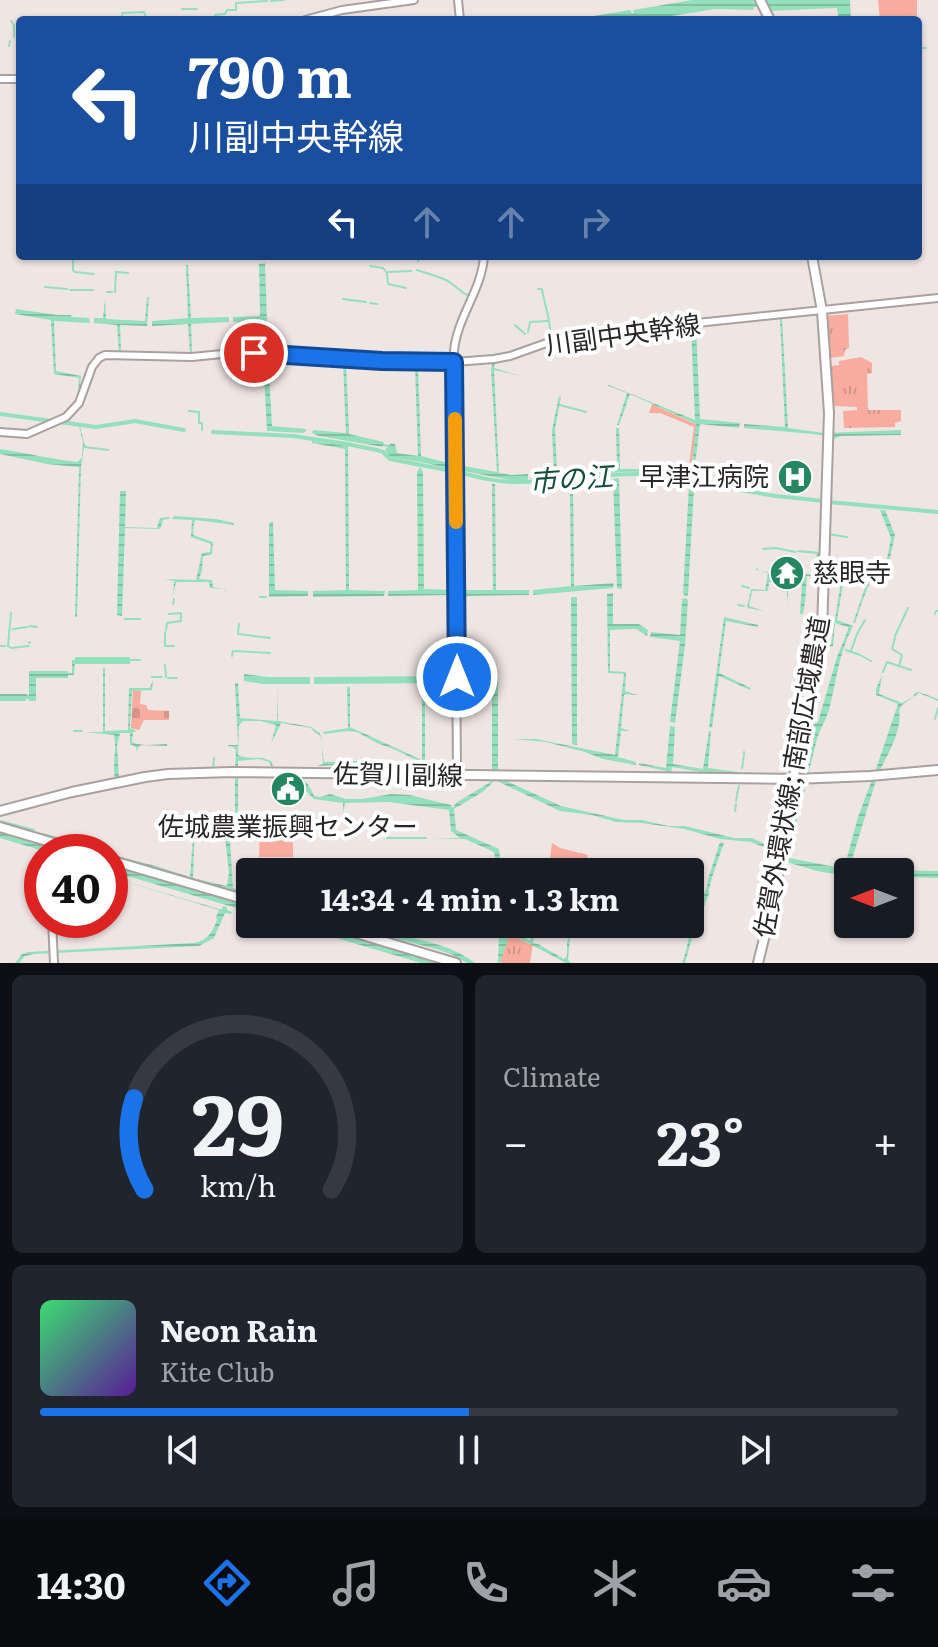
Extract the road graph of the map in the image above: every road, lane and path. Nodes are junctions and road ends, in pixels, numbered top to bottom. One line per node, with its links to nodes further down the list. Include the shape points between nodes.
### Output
1 (414, 0): 2 (street)
2 (321, 16)
3 (484, 260): 7 (street, via 455,339)
4 (813, 260): 6 (main road, 佐賀外環状線; 南部広域農道)
5 (938, 298): 6 (street, 川副中央幹線)
6 (822, 311): 7 (street, 川副中央幹線, via 582,335 494,359); 11 (main road, 佐賀外環状線; 南部広域農道, via 829,417 822,631 806,704)
7 (454, 362): 8 (street, 川副中央幹線, via 254,353 105,355 92,367 70,414 27,434); 10 (street)
8 (0, 432)
9 (938, 770): 11 (main road, 佐賀川副線)
10 (457, 775): 11 (main road, 佐賀川副線); 12 (main road, 佐賀川副線, via 168,774)
11 (801, 779): 19 (main road, 佐賀外環状線; 南部広域農道)
12 (0, 811)
13 (0, 827): 14 (main road)
14 (24, 834)
15 (128, 865): 16 (main road)
16 (236, 897)
17 (373, 938): 18 (main road)
18 (456, 963)
19 (758, 963)

